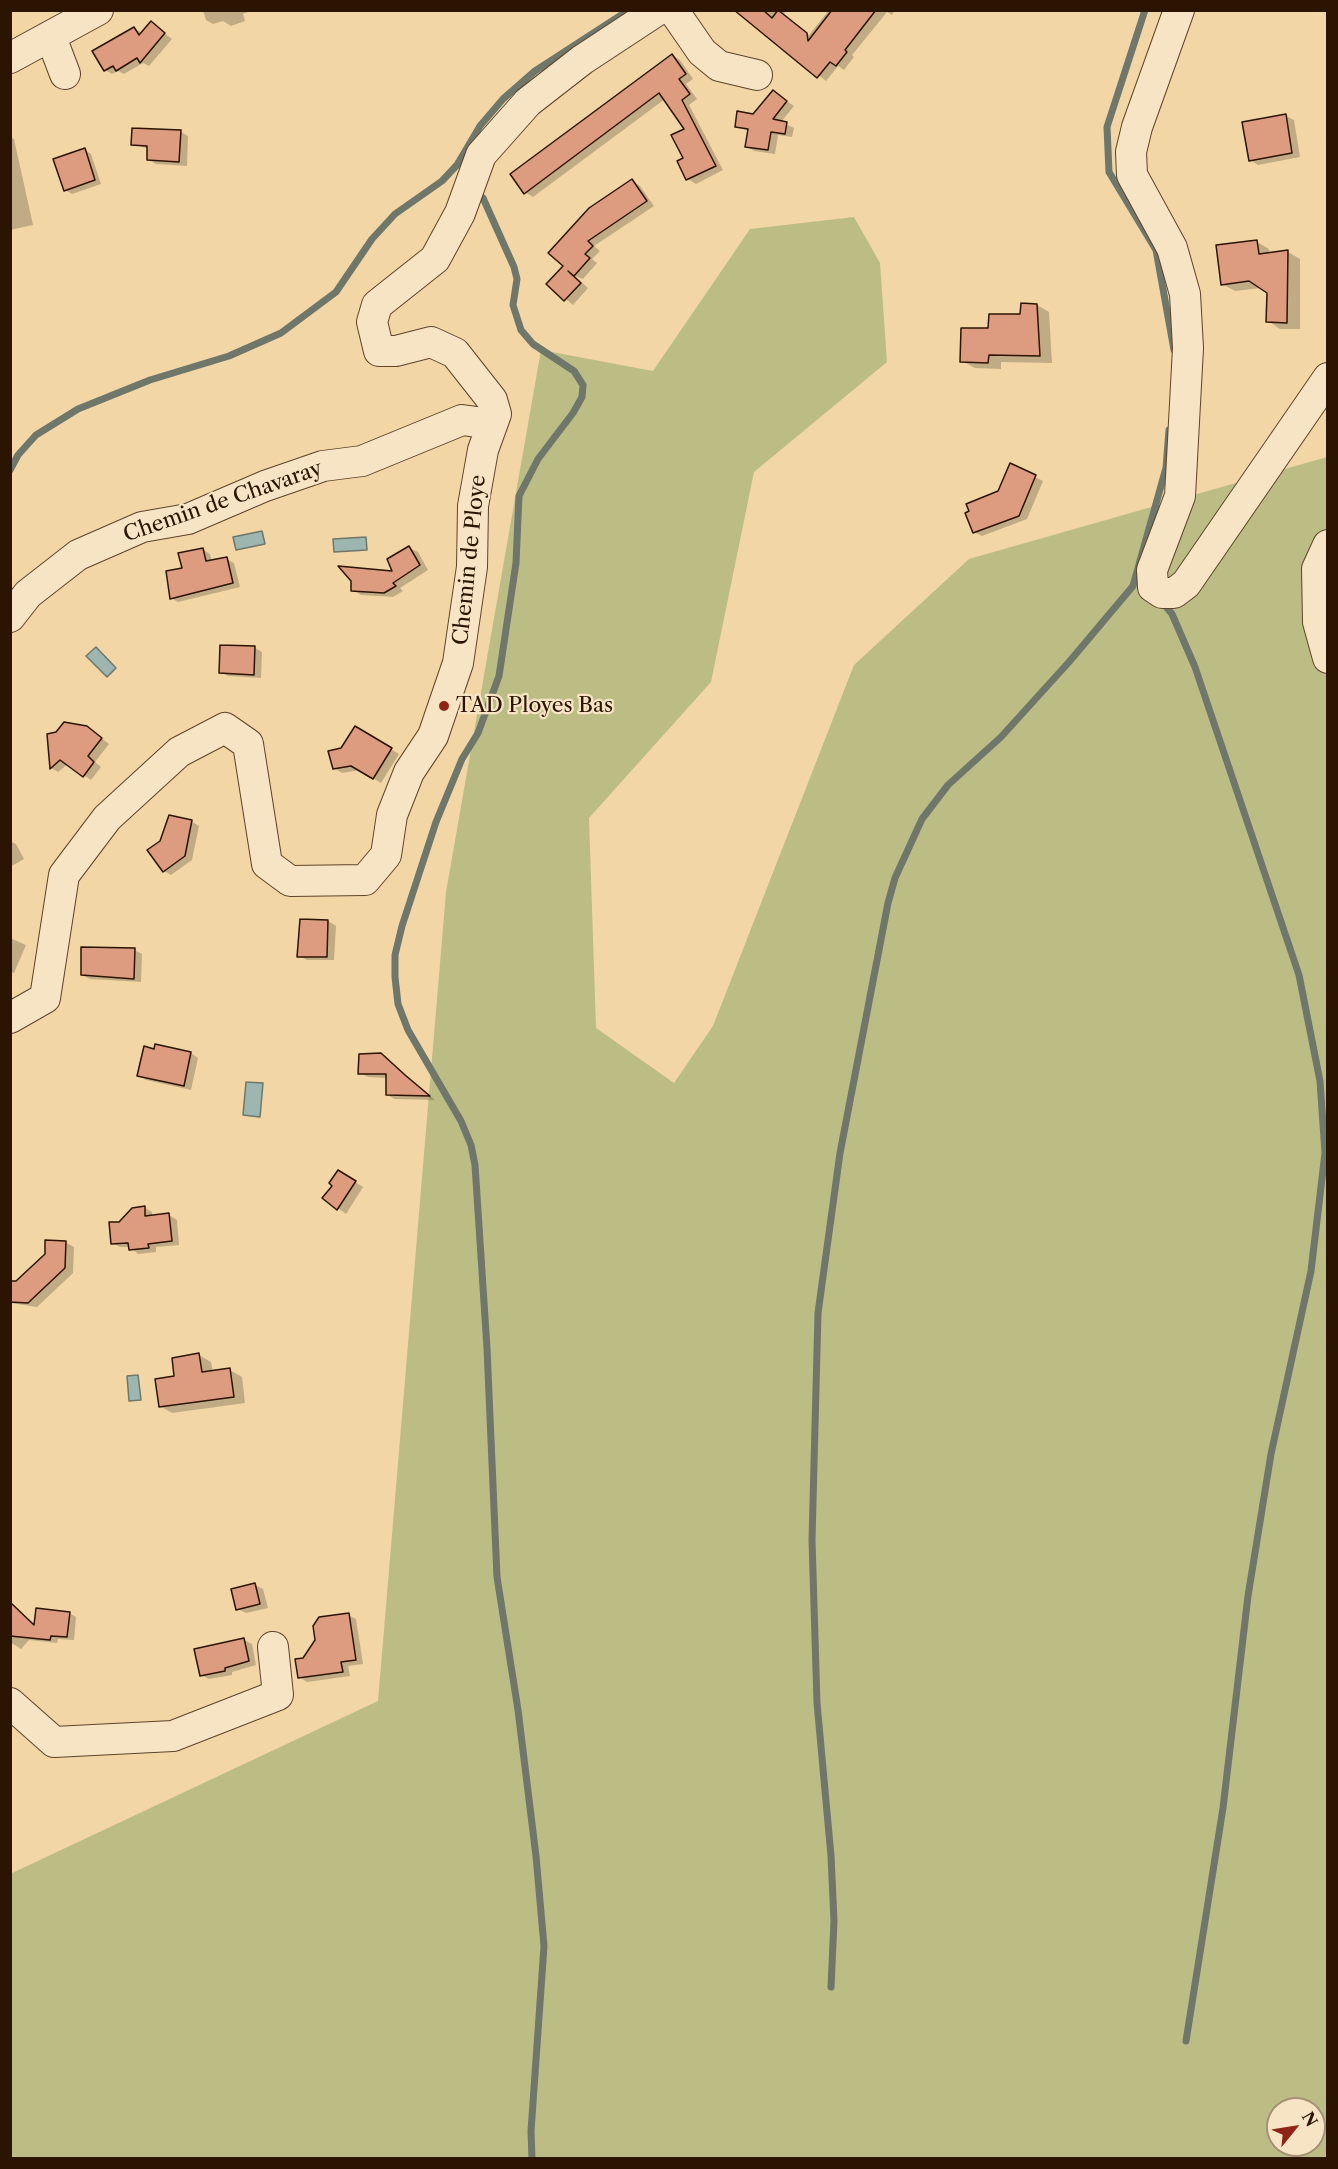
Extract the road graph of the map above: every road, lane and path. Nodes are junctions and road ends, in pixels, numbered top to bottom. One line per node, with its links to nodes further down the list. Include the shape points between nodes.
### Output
1 (98, 10): 5 (street)
2 (658, 10): 10 (street, Chemin de Ploye, via 582,60 528,102 481,155 460,213 435,259 377,305 372,322 380,351 431,342 455,353 492,400 496,414)
3 (673, 10): 8 (street, via 702,52 719,66)
4 (1179, 10): 9 (street, via 1131,152 1132,175 1172,248 1185,294 1188,348 1180,496 1152,570 1153,587 1162,593 1174,593 1186,584)
5 (51, 37): 6 (street); 7 (street)
6 (10, 58)
7 (65, 74)
8 (757, 75)
9 (1328, 378)
10 (492, 423): 12 (street, Chemin de Chavaray, via 462,420 362,461 323,466 188,519 142,527 78,555 28,594); 14 (street, Chemin de Ploye, via 473,506 472,567 458,663 433,736 409,772 392,815 386,855 365,880 290,881 267,864 248,744 225,728 179,752 107,818 71,865 64,875 45,998)
11 (1328, 545): 13 (street, via 1317,569 1318,621)
12 (10, 617)
13 (1328, 658)
14 (10, 1018)
15 (273, 1647): 16 (street, via 278,1695 173,1736 54,1742)
16 (10, 1703)

